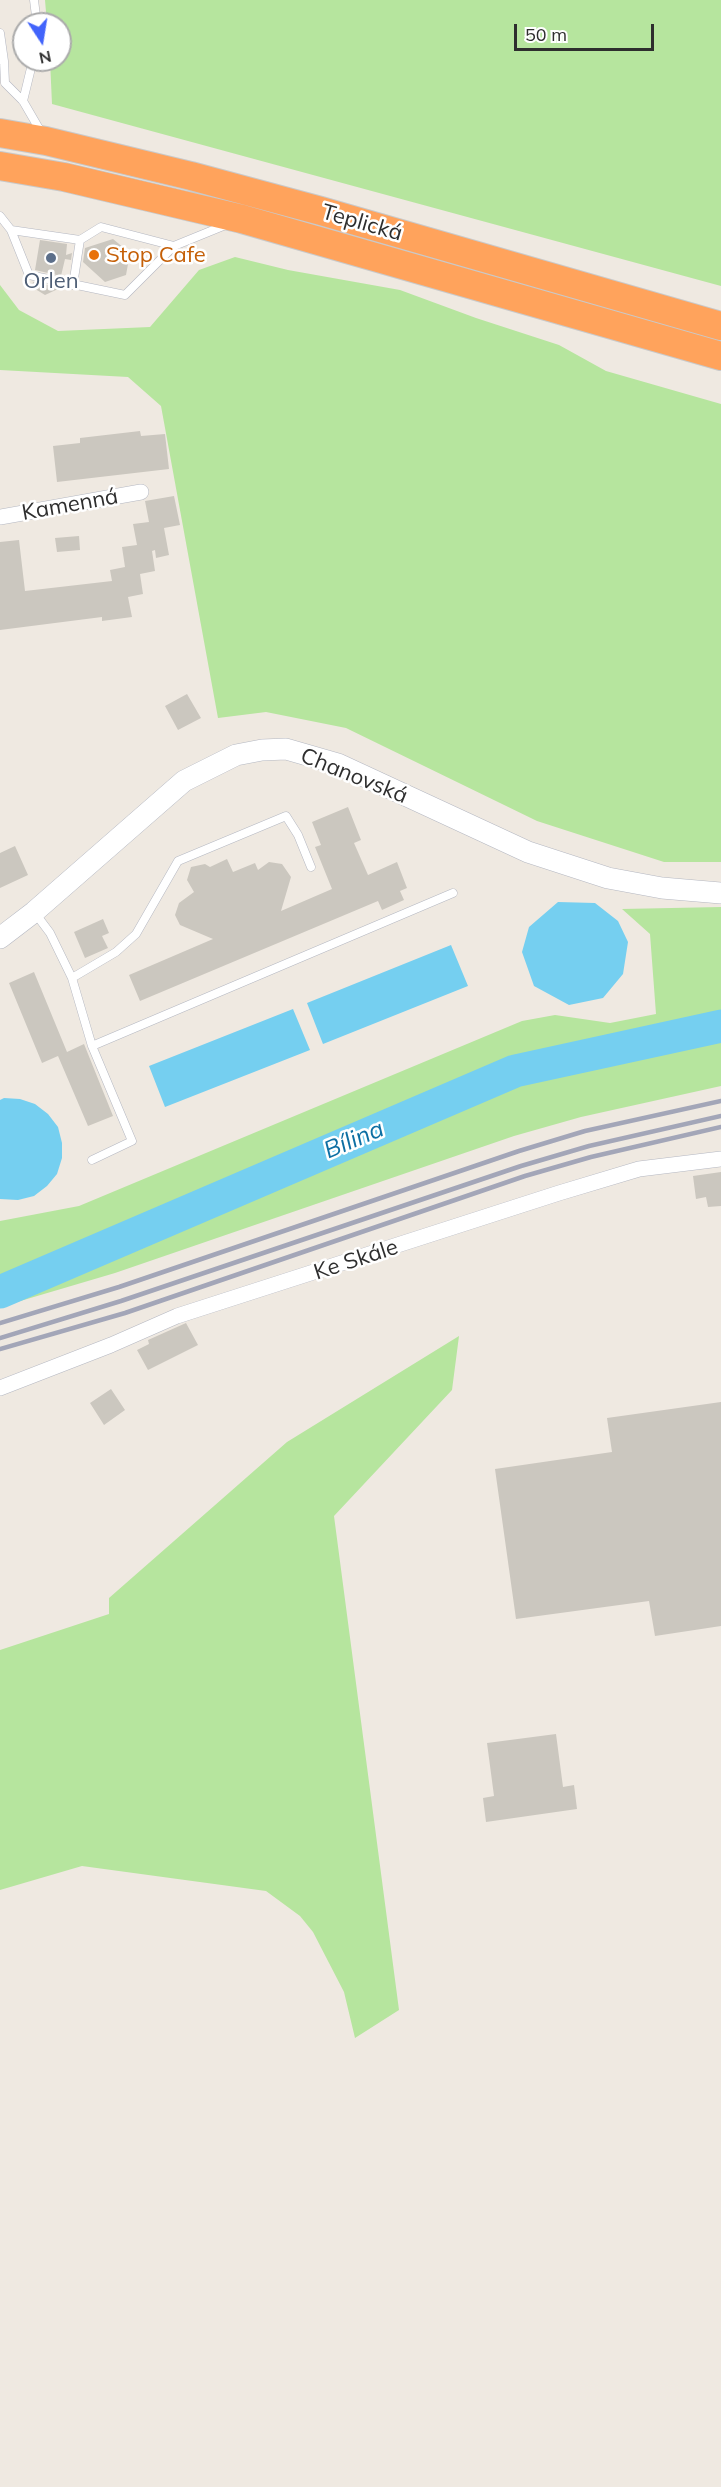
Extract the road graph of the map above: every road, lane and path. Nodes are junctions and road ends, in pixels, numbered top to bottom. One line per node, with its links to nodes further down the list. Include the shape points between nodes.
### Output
1 (0, 33): 2 (lane)
2 (2, 60): 4 (lane)
3 (30, 72): 5 (lane)
4 (3, 83): 5 (lane)
5 (23, 101): 7 (lane)
6 (0, 133): 7 (highway, Teplická)
7 (46, 141): 15 (highway, Teplická, via 321,211)
8 (0, 166): 10 (highway, Teplická)
9 (0, 216): 11 (lane)
10 (242, 219): 13 (lane); 16 (highway, Teplická)
11 (11, 230): 12 (lane); 14 (lane, via 29,275)
12 (80, 240): 13 (lane, via 101,226); 14 (lane)
13 (174, 246): 14 (lane, via 125,295)
14 (73, 285)
15 (721, 326)
16 (721, 356)
17 (141, 492): 18 (street, Kamenná)
18 (0, 517)
19 (311, 867): 24 (lane, via 286,816 178,861 136,933 116,952)
20 (453, 893): 25 (lane)
21 (721, 893): 22 (street, Chanovská, via 608,878 528,852 338,764 286,749 236,755 184,780)
22 (34, 912): 23 (street, Chanovská); 24 (lane, via 50,933)
23 (0, 938)
24 (72, 978): 25 (lane)
25 (92, 1046): 27 (lane, via 132,1141)
26 (721, 1159): 28 (street, Ke Skále, via 639,1169 559,1193 177,1316)
27 (92, 1160)
28 (0, 1388)

